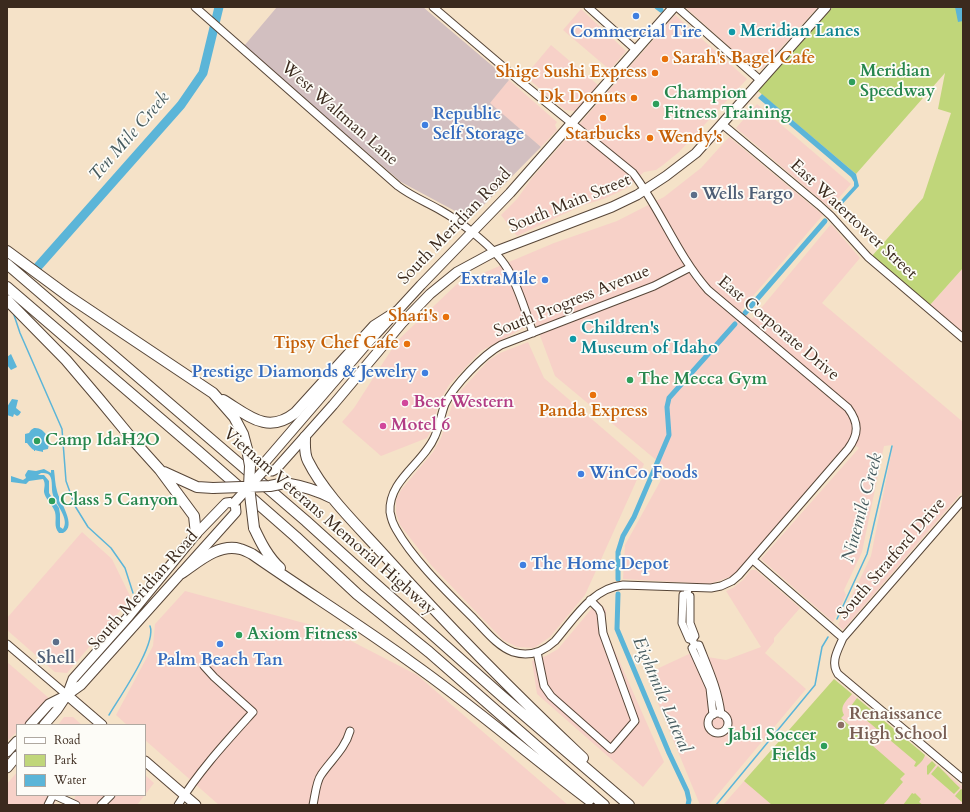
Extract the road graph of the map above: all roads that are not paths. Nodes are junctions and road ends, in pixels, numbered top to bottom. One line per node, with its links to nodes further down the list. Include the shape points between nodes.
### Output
1 (194, 7): 11 (street, West Waltman Lane, via 398,186 441,210)
2 (433, 7): 8 (street, East Corporate Drive)
3 (588, 7): 6 (street)
4 (675, 7): 6 (main road, South Meridian Road); 7 (street)
5 (826, 7): 7 (main road, South Main Street)
6 (636, 50): 8 (main road, South Meridian Road)
7 (760, 80): 9 (main road, South Main Street)
8 (572, 123): 10 (street, East Corporate Drive, via 633,173); 11 (main road, South Meridian Road)
9 (722, 124): 10 (main road, South Main Street, via 696,153); 22 (street, East Watertower Street, via 819,205 868,257)
10 (645, 190): 13 (main road, South Main Street, via 612,207); 15 (street, East Corporate Drive)
11 (472, 232): 13 (street, West Waltman Lane); 19 (main road, South Meridian Road); 20 (main road, via 459,254 408,308)
12 (7, 251): 23 (highway, via 68,296)
13 (494, 252): 17 (main road, South Main Street, via 457,272); 21 (street, West Waltman Lane, via 511,276)
14 (7, 264): 65 (highway, Vietnam Veterans Memorial Highway, via 306,521 503,697)
15 (689, 268): 21 (street, South Progress Avenue, via 654,286); 32 (street, East Corporate Drive, via 708,290 848,408 856,423 856,436 848,450)
16 (7, 287): 64 (highway, Vietnam Veterans Memorial Highway, via 204,456 357,594 435,657)
17 (430, 294): 20 (main road, South Meridian Road)
18 (7, 300): 25 (highway, via 66,360)
19 (396, 312): 23 (highway, via 374,326 295,413 280,422 255,420); 26 (main road, South Meridian Road, via 264,462)
20 (402, 323): 24 (main road, South Meridian Road)
21 (533, 333): 39 (street, South Progress Avenue, via 501,345 485,355 456,387 446,402 432,442 396,487 391,499 390,513 394,525 414,554 443,588 497,642 513,652)
22 (963, 338)
23 (213, 393): 27 (highway, bridge, via 234,417 243,434 250,466)
24 (305, 437): 26 (main road, South Meridian Road, via 276,469); 28 (highway, via 307,459)
25 (160, 470): 27 (highway, bridge, via 197,487); 31 (highway, via 194,516)
26 (264, 470): 27 (main road, South Meridian Road, bridge)
27 (249, 486): 28 (highway, bridge, via 285,483 320,491); 30 (main road, South Meridian Road, bridge); 34 (highway, bridge, via 254,528 261,544 273,562)
28 (334, 499): 66 (highway, via 411,585 520,698)
29 (963, 500): 37 (street, South Stratford Drive)
30 (235, 502): 31 (main road, South Meridian Road, via 226,503); 33 (main road, South Meridian Road, via 236,512)
31 (196, 534): 41 (main road, South Meridian Road, via 130,616 73,679)
32 (752, 560): 35 (street, East Corporate Drive, via 732,581 721,586); 37 (street)
33 (182, 573): 34 (highway, via 220,550 240,549 252,554); 41 (main road, South Meridian Road, via 81,685)
34 (296, 585): 63 (highway, via 424,671)
35 (687, 591): 36 (street, East Corporate Drive, via 616,586 603,590); 42 (street, via 690,596 690,623 695,636 692,648)
36 (590, 600): 39 (street, East Corporate Drive, via 555,641); 39 (street, via 601,614 602,633 635,721 611,749 551,696 544,686)
37 (843, 638): 52 (street, via 835,660 838,674)
38 (7, 644): 41 (street)
39 (537, 652)
40 (204, 666): 53 (street, via 252,712 205,766)
41 (66, 695): 43 (main road, South Meridian Road, via 49,704); 44 (main road, South Meridian Road); 45 (main road)
42 (717, 714)
43 (31, 724)
44 (45, 724)
45 (101, 724)
46 (350, 731): 62 (street, via 343,747 319,776)
47 (16, 742): 48 (main road)
48 (7, 752)
49 (16, 757): 51 (main road)
50 (146, 762): 53 (main road)
51 (7, 768)
52 (963, 779)
53 (184, 795): 60 (street); 61 (main road)
54 (53, 796): 57 (street)
55 (56, 796): 58 (street)
56 (110, 796): 59 (street)
57 (48, 805)
58 (76, 805)
59 (101, 805)
60 (178, 805)
61 (196, 805)
62 (313, 805)
63 (596, 805)
64 (604, 805)
65 (629, 805)
66 (632, 805)

